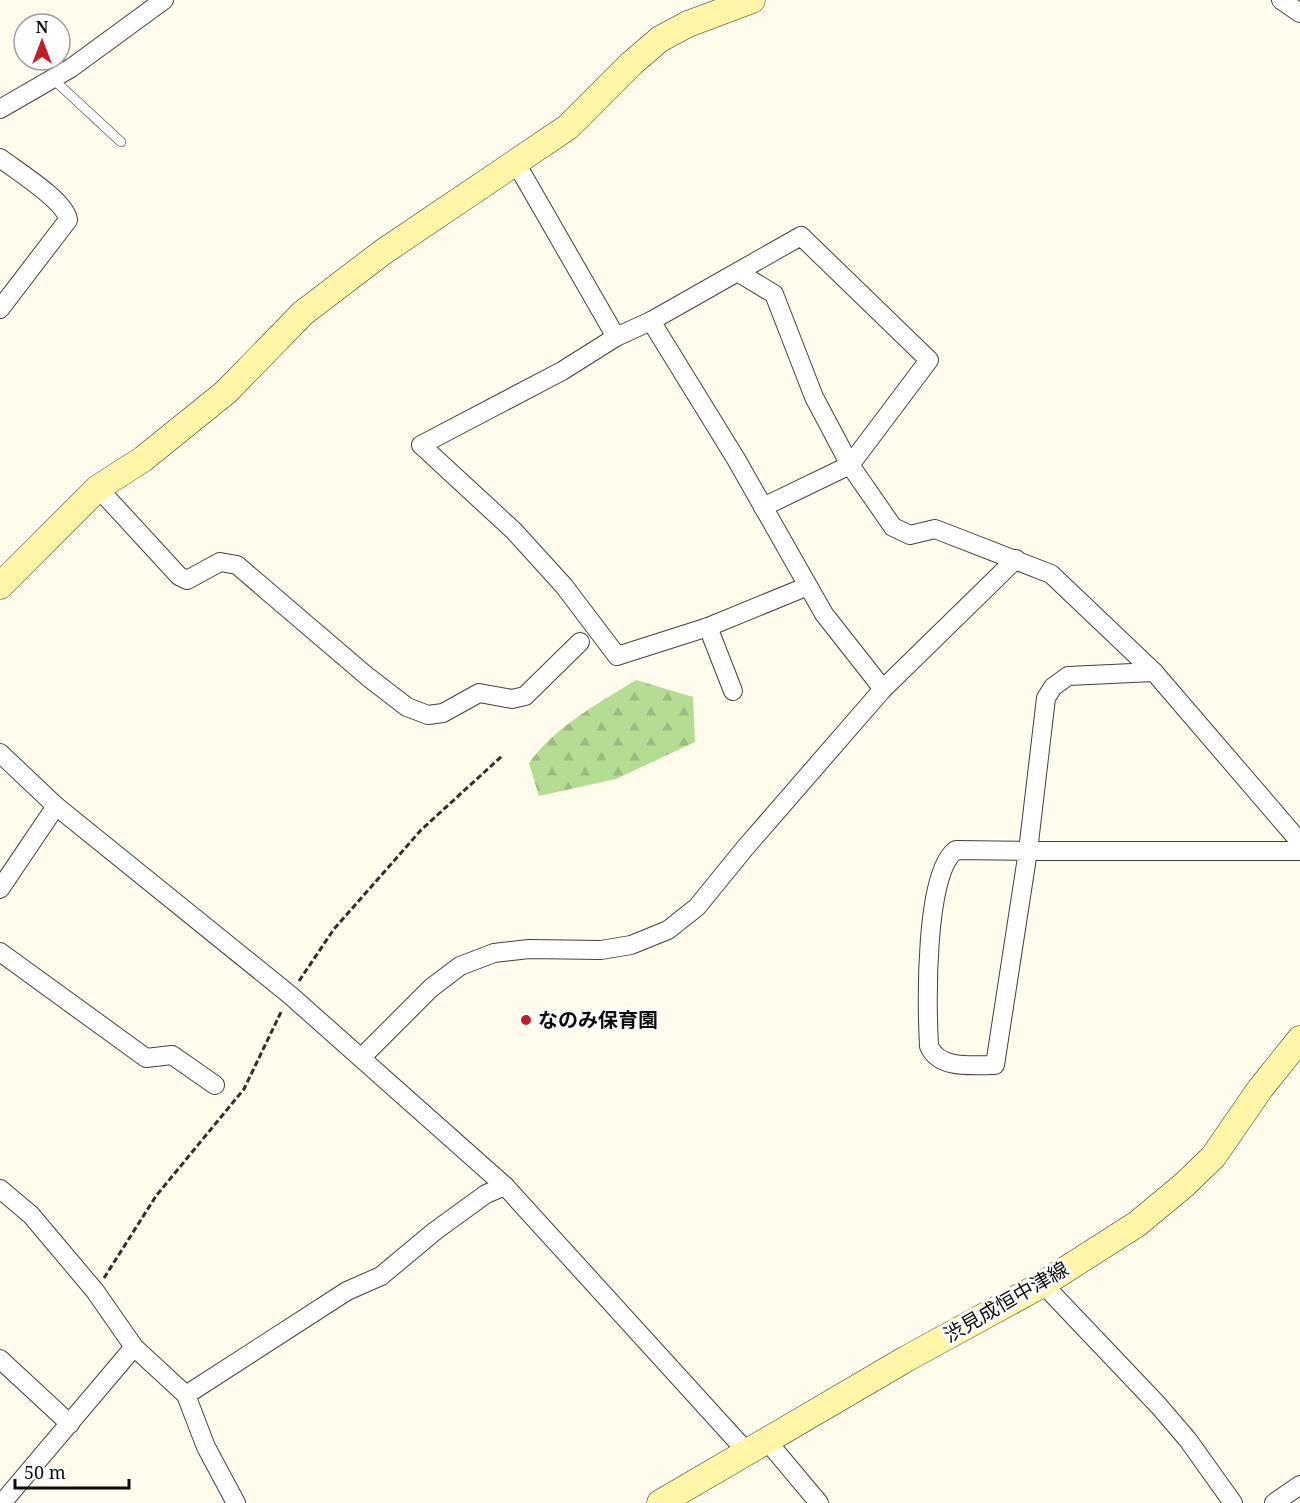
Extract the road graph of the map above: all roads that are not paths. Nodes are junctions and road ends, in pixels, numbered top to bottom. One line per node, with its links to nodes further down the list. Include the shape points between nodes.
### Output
1 (164, 0): 5 (street)
2 (752, 0): 9 (street, via 660,39 568,127)
3 (1281, 0): 4 (street)
4 (1300, 13)
5 (53, 80): 6 (street); 7 (lane)
6 (0, 109)
7 (121, 142)
8 (0, 158): 11 (street, via 56,201 68,220)
9 (516, 163): 13 (street); 15 (street, via 383,252 312,306 219,399 143,459)
10 (739, 273): 12 (street); 14 (street, via 774,294 814,397); 14 (street, via 801,236 929,360)
11 (0, 309)
12 (651, 321): 13 (street); 16 (street)
13 (616, 337): 20 (street, via 562,371 421,445 514,531 564,586 617,656)
14 (850, 465): 16 (street); 17 (street, via 893,527 910,535 935,529)
15 (98, 488): 18 (street); 21 (street, via 179,576 187,580 220,562 237,565 406,707 428,715 443,712 479,693 512,699 525,696)
16 (763, 507): 19 (street)
17 (1016, 559): 22 (street, via 1051,574); 23 (street)
18 (0, 586)
19 (808, 586): 20 (street); 23 (street, via 824,614)
20 (708, 627): 24 (street)
21 (580, 642)
22 (1154, 672): 27 (street); 28 (street, via 1068,676 1053,687 1046,698)
23 (883, 689): 33 (street, via 697,907 668,930 632,945 602,950 494,952 431,988)
24 (733, 691)
25 (0, 753): 26 (street)
26 (56, 806): 30 (street); 33 (street, via 290,995)
27 (1300, 842)
28 (1028, 851): 28 (street, via 995,1065 944,1062 933,1055 930,1046 928,954 944,861 956,850); 29 (street)
29 (1300, 851)
30 (0, 889)
31 (0, 952): 34 (street, via 146,1058 172,1055)
32 (1300, 1039): 37 (street, 渋見成恒中津線, via 1213,1157 1184,1185 1137,1224)
33 (361, 1058): 35 (street)
34 (215, 1085)
35 (505, 1186): 40 (street, via 477,1200 381,1276 347,1291); 42 (street)
36 (0, 1189): 38 (street, via 31,1215 95,1292)
37 (1043, 1284): 42 (street, 渋見成恒中津線); 48 (street, via 1158,1405)
38 (134, 1347): 40 (street); 41 (street)
39 (0, 1359): 41 (street)
40 (186, 1395): 45 (street, via 206,1448)
41 (70, 1424): 44 (street)
42 (757, 1447): 46 (street, 渋見成恒中津線); 47 (street)
43 (1300, 1485): 49 (street)
44 (2, 1503)
45 (236, 1503)
46 (660, 1503)
47 (819, 1503)
48 (1233, 1503)
49 (1274, 1503)

